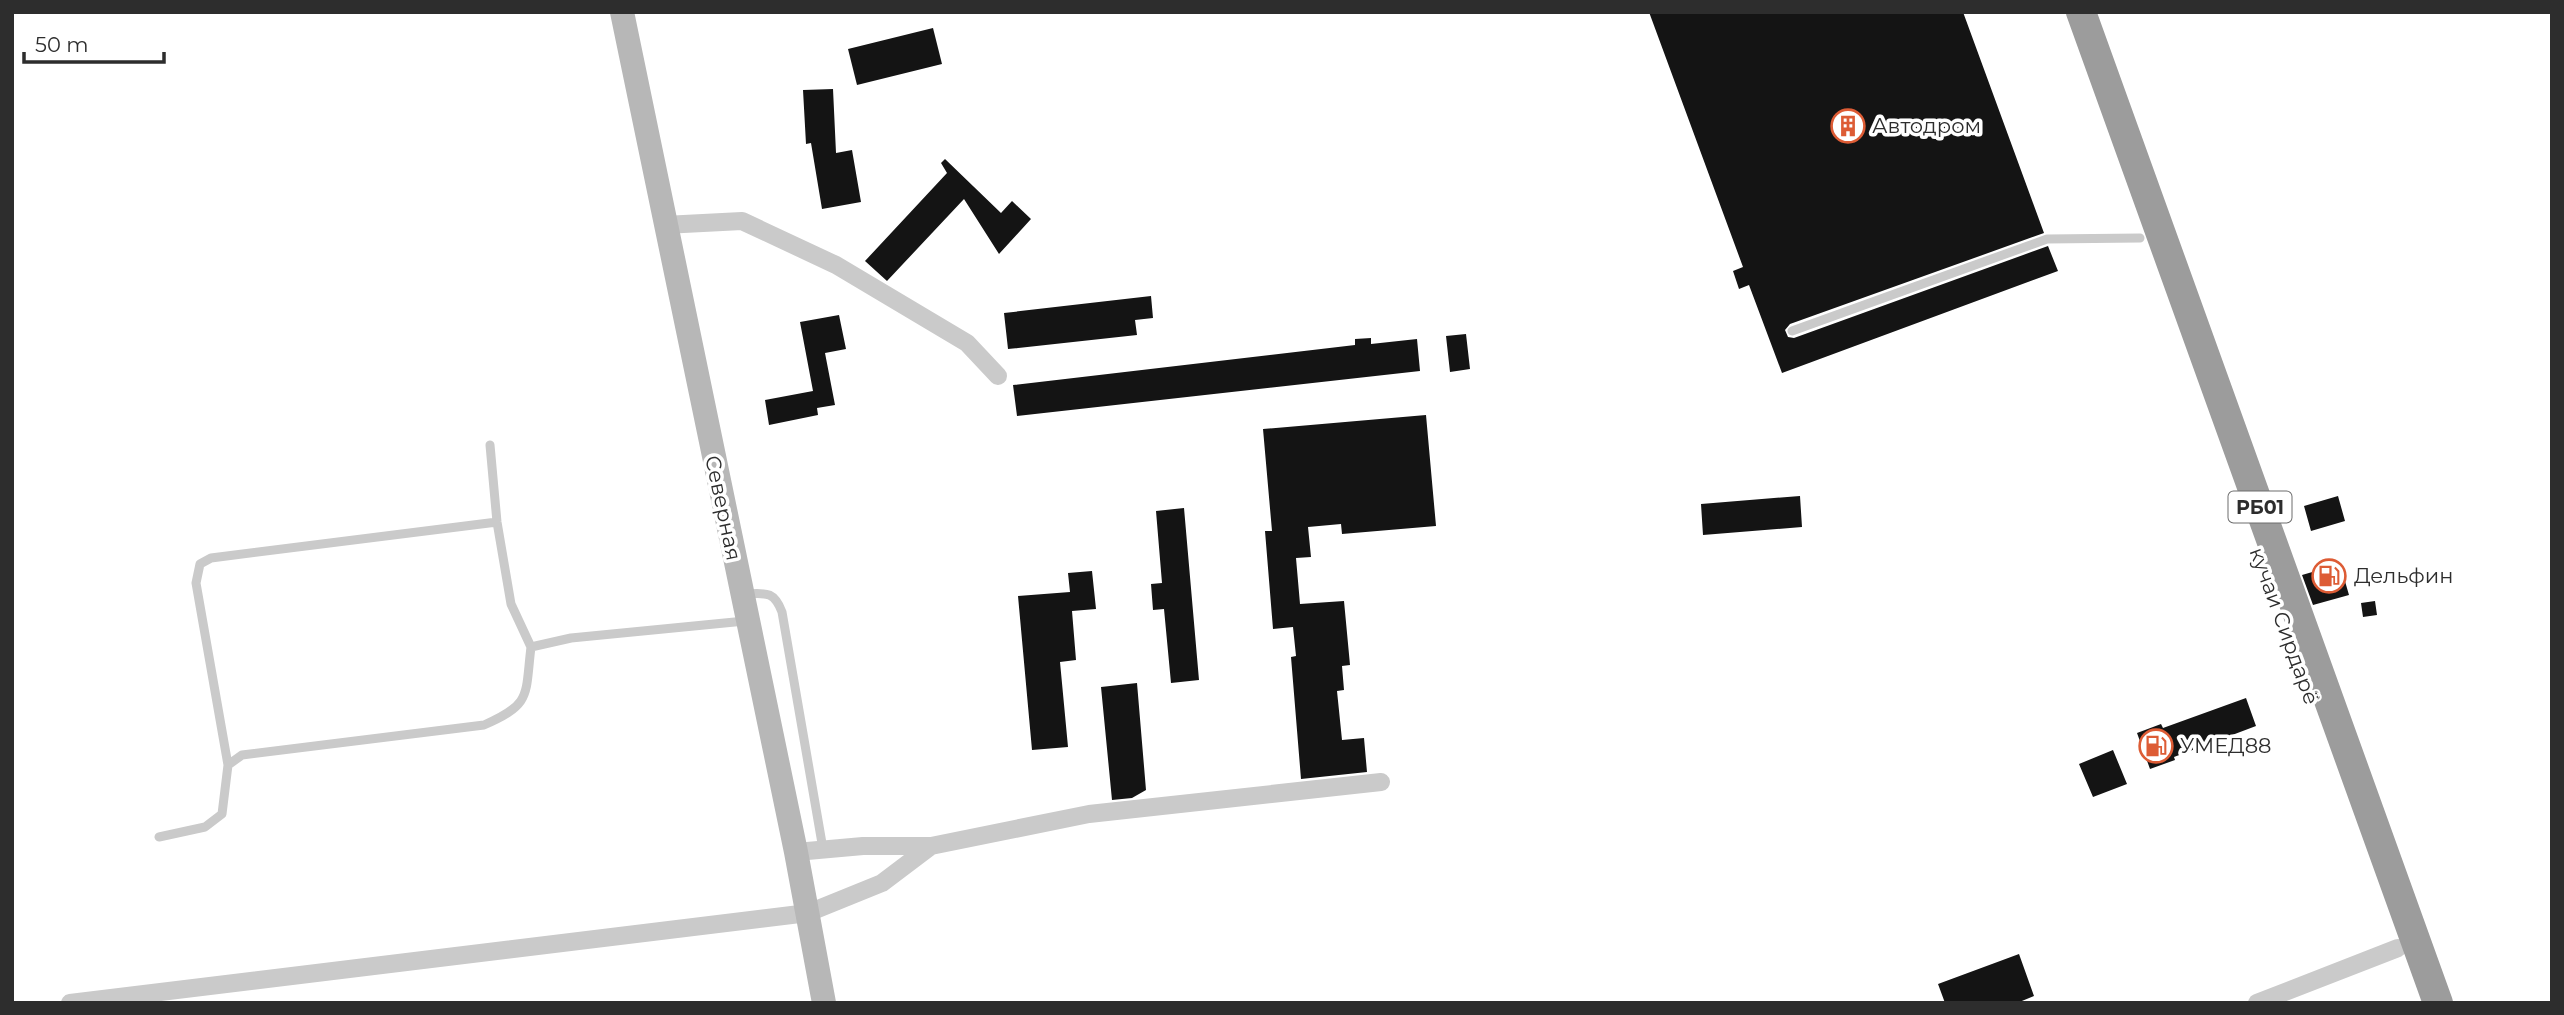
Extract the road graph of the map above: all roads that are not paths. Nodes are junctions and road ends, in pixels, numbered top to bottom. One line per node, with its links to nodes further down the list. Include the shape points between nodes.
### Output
1 (622, 12): 4 (main road, Северная)
2 (2062, 12): 5 (highway, кучаи Сирдарё / РБ01)
3 (2081, 12): 5 (highway, РБ01)
4 (664, 225): 7 (street, via 742,221 836,265 967,343); 10 (main road, Северная)
5 (2150, 236): 6 (lane, via 2047,239); 20 (highway, кучаи Сирдарё / РБ01, via 2303,674)
6 (1792, 331)
7 (998, 376)
8 (490, 444): 9 (lane)
9 (497, 522): 12 (lane, via 511,604); 13 (lane, via 211,558 200,564 196,583)
10 (741, 594): 11 (main road, Северная); 17 (lane, via 769,592 782,612)
11 (747, 621): 12 (lane, via 571,638); 18 (main road, Северная)
12 (531, 647): 13 (lane, via 524,700 510,714 484,725 242,755)
13 (228, 765): 15 (lane, via 222,814 205,827)
14 (1381, 782): 16 (street, via 1089,814)
15 (159, 837)
16 (931, 846): 17 (street); 19 (street, via 882,883)
17 (823, 849): 18 (street)
18 (796, 852): 19 (main road, Северная)
19 (808, 913): 21 (street); 22 (main road, Северная)
20 (2407, 944): 23 (street); 24 (highway, кучаи Сирдарё / РБ01); 25 (highway, РБ01)
21 (70, 1003)
22 (824, 1003)
23 (2257, 1003)
24 (2418, 1003)
25 (2438, 1003)

